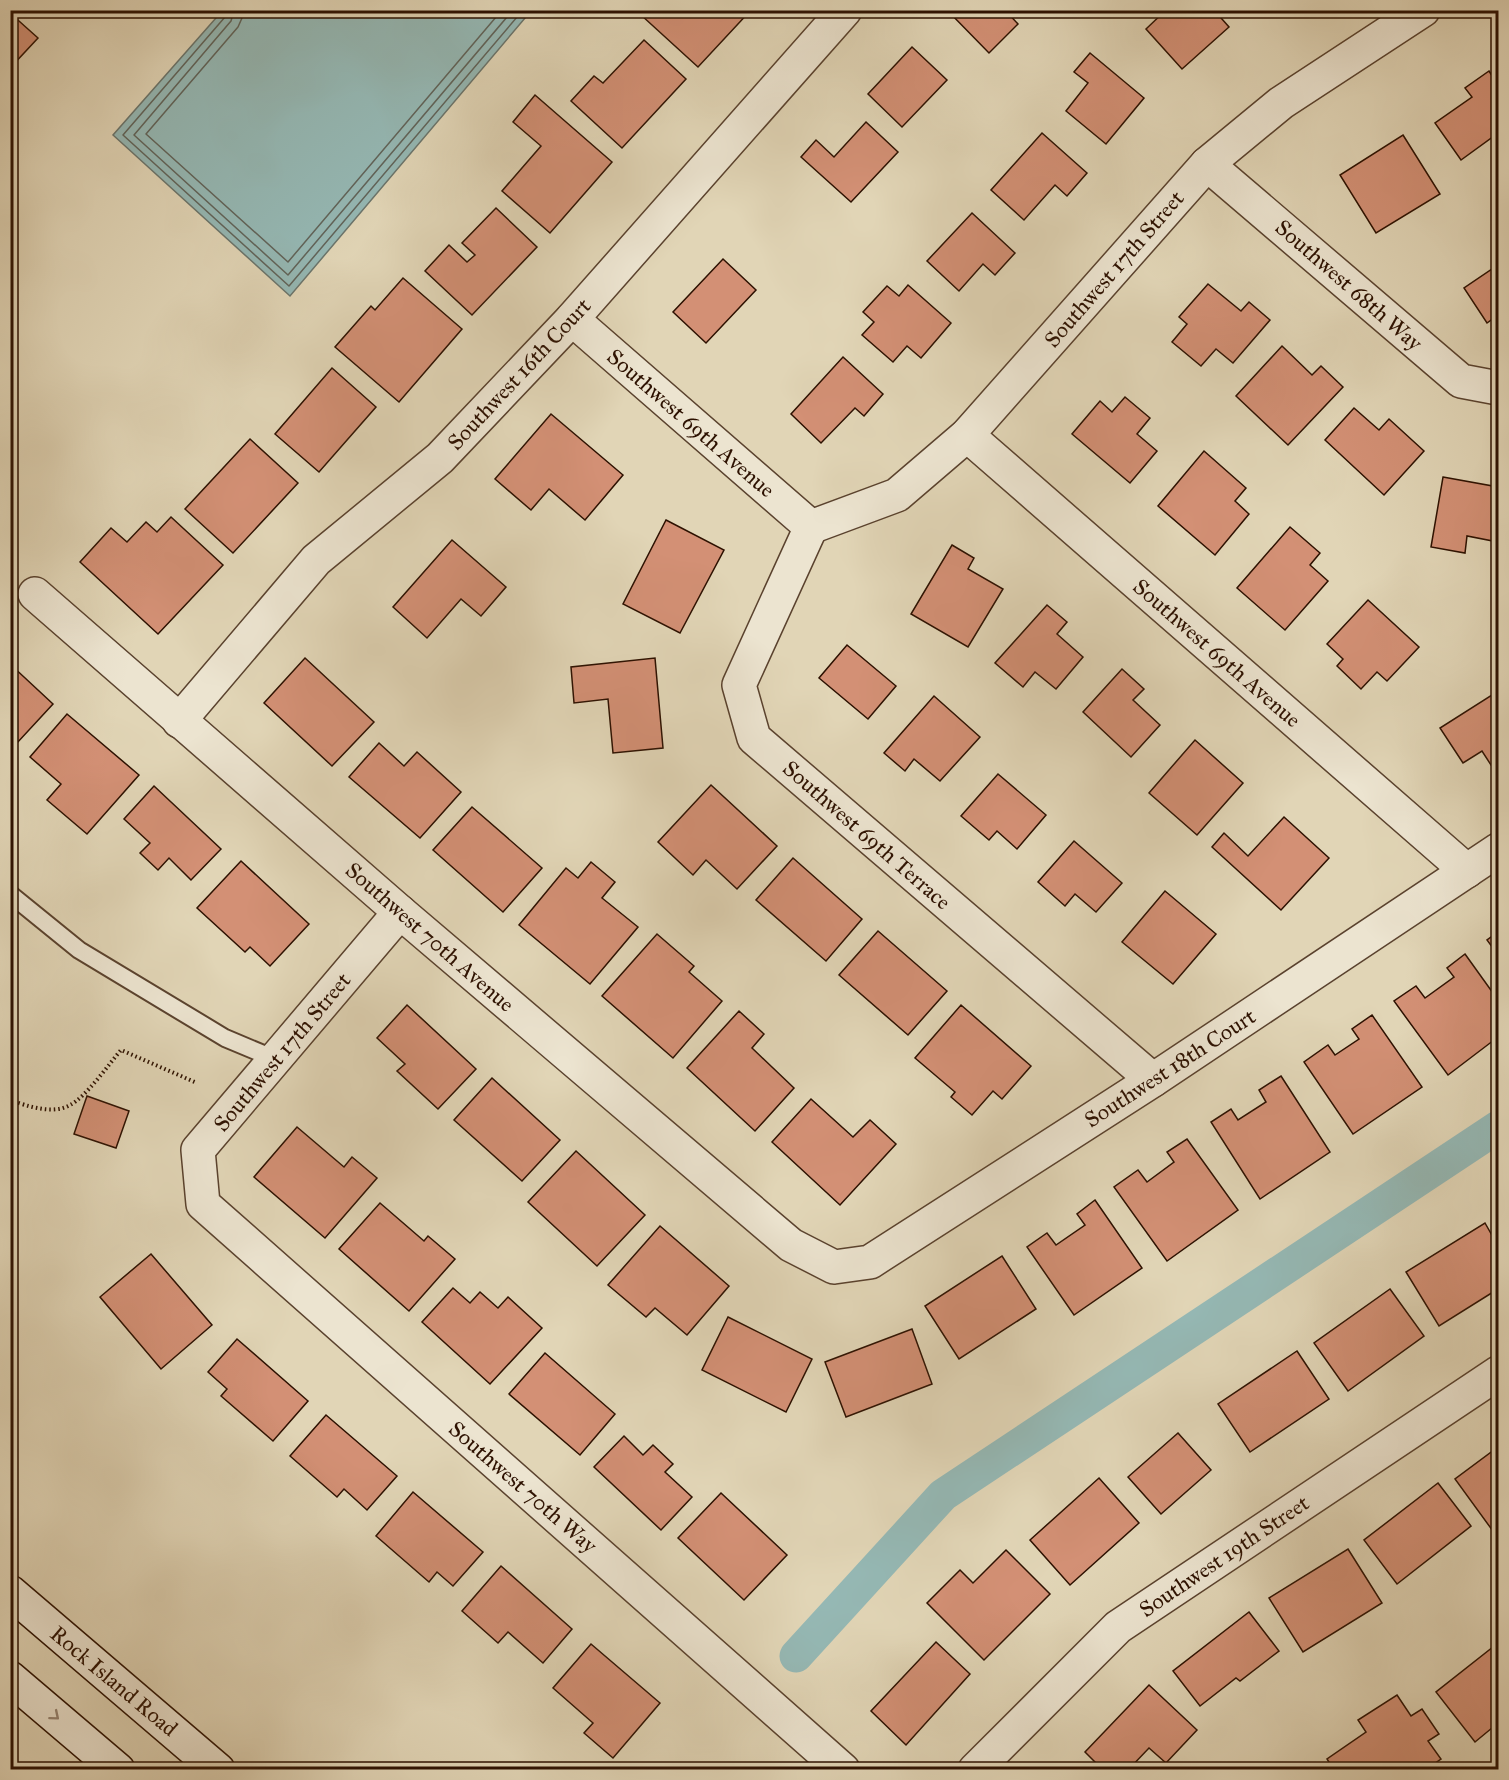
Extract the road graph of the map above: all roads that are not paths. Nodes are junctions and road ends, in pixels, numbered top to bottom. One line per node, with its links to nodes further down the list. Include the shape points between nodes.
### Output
1 (845, 10): 4 (street, Southwest 16th Court)
2 (1423, 10): 3 (street, Southwest 17th Street, via 1281,103)
3 (1207, 164): 5 (street, Southwest 68th Way, via 1461,381); 6 (street, Southwest 17th Street)
4 (572, 319): 7 (street, Southwest 69th Avenue); 9 (street, Southwest 16th Court, via 440,458 316,560)
5 (1498, 388)
6 (967, 435): 7 (street, Southwest 17th Street, via 897,495); 11 (street, Southwest 69th Avenue)
7 (811, 527): 15 (street, Southwest 69th Terrace, via 739,685 754,738)
8 (35, 594): 9 (street, Southwest 70th Avenue)
9 (179, 721): 13 (street, Southwest 70th Avenue)
10 (1498, 850): 11 (street, Southwest 18th Court)
11 (1467, 871): 15 (street, Southwest 18th Court)
12 (10, 894): 14 (lane, via 79,950 225,1038)
13 (400, 912): 14 (street, Southwest 17th Street); 17 (street, Southwest 70th Avenue, via 791,1245)
14 (275, 1059): 16 (street, Southwest 17th Street, via 198,1150)
15 (1153, 1080): 17 (street, Southwest 18th Court, via 870,1262)
16 (203, 1204): 23 (street, Southwest 70th Way)
17 (834, 1267)
18 (1498, 1373): 24 (street, Southwest 19th Street, via 1118,1627)
19 (10, 1592): 22 (street, Rock Island Road)
20 (10, 1678): 21 (street, one-way to 21)
21 (118, 1770)
22 (218, 1770)
23 (843, 1770)
24 (975, 1770)

